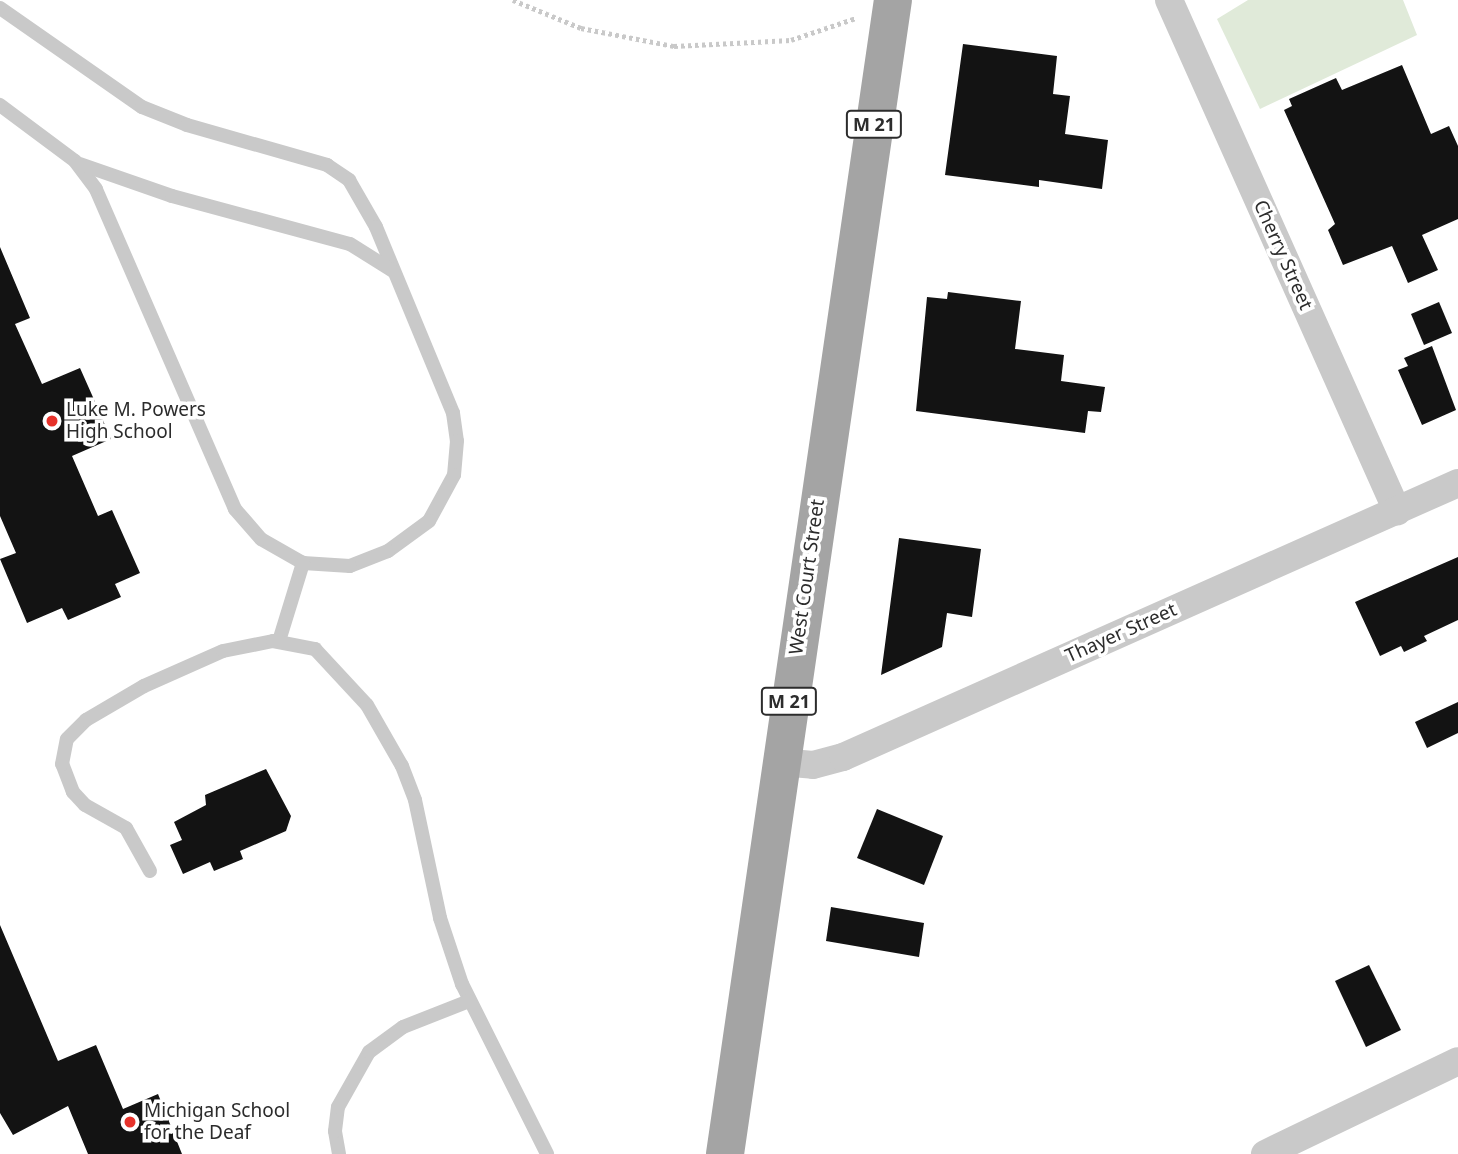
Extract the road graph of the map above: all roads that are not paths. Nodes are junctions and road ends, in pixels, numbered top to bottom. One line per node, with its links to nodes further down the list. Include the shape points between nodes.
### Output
1 (893, 0): 11 (main road, West Court Street / M 21)
2 (1169, 0): 8 (street, Cherry Street)
3 (0, 9): 6 (lane, via 142,107 338,172 366,206)
4 (0, 105): 5 (lane)
5 (75, 162): 6 (lane, via 144,188 350,244 380,259); 9 (lane, via 107,211 235,509 261,539)
6 (399, 280): 9 (lane, via 453,413 457,453 450,488 429,521 374,558 338,567)
7 (1458, 483): 8 (street, Thayer Street)
8 (1397, 510): 11 (street, Thayer Street, via 843,757 813,765)
9 (303, 563): 10 (lane)
10 (279, 641): 12 (lane, via 237,647 165,674 86,720 67,739 62,764 73,792 85,805 126,828); 13 (lane, via 306,645 322,655 367,705 393,748 415,800 440,918)
11 (780, 762): 17 (main road, West Court Street / M 21)
12 (150, 870)
13 (469, 1001): 15 (lane, via 403,1027 369,1052 342,1095 335,1131); 16 (lane)
14 (1458, 1061): 18 (street)
15 (339, 1154)
16 (547, 1154)
17 (725, 1154)
18 (1265, 1154)

